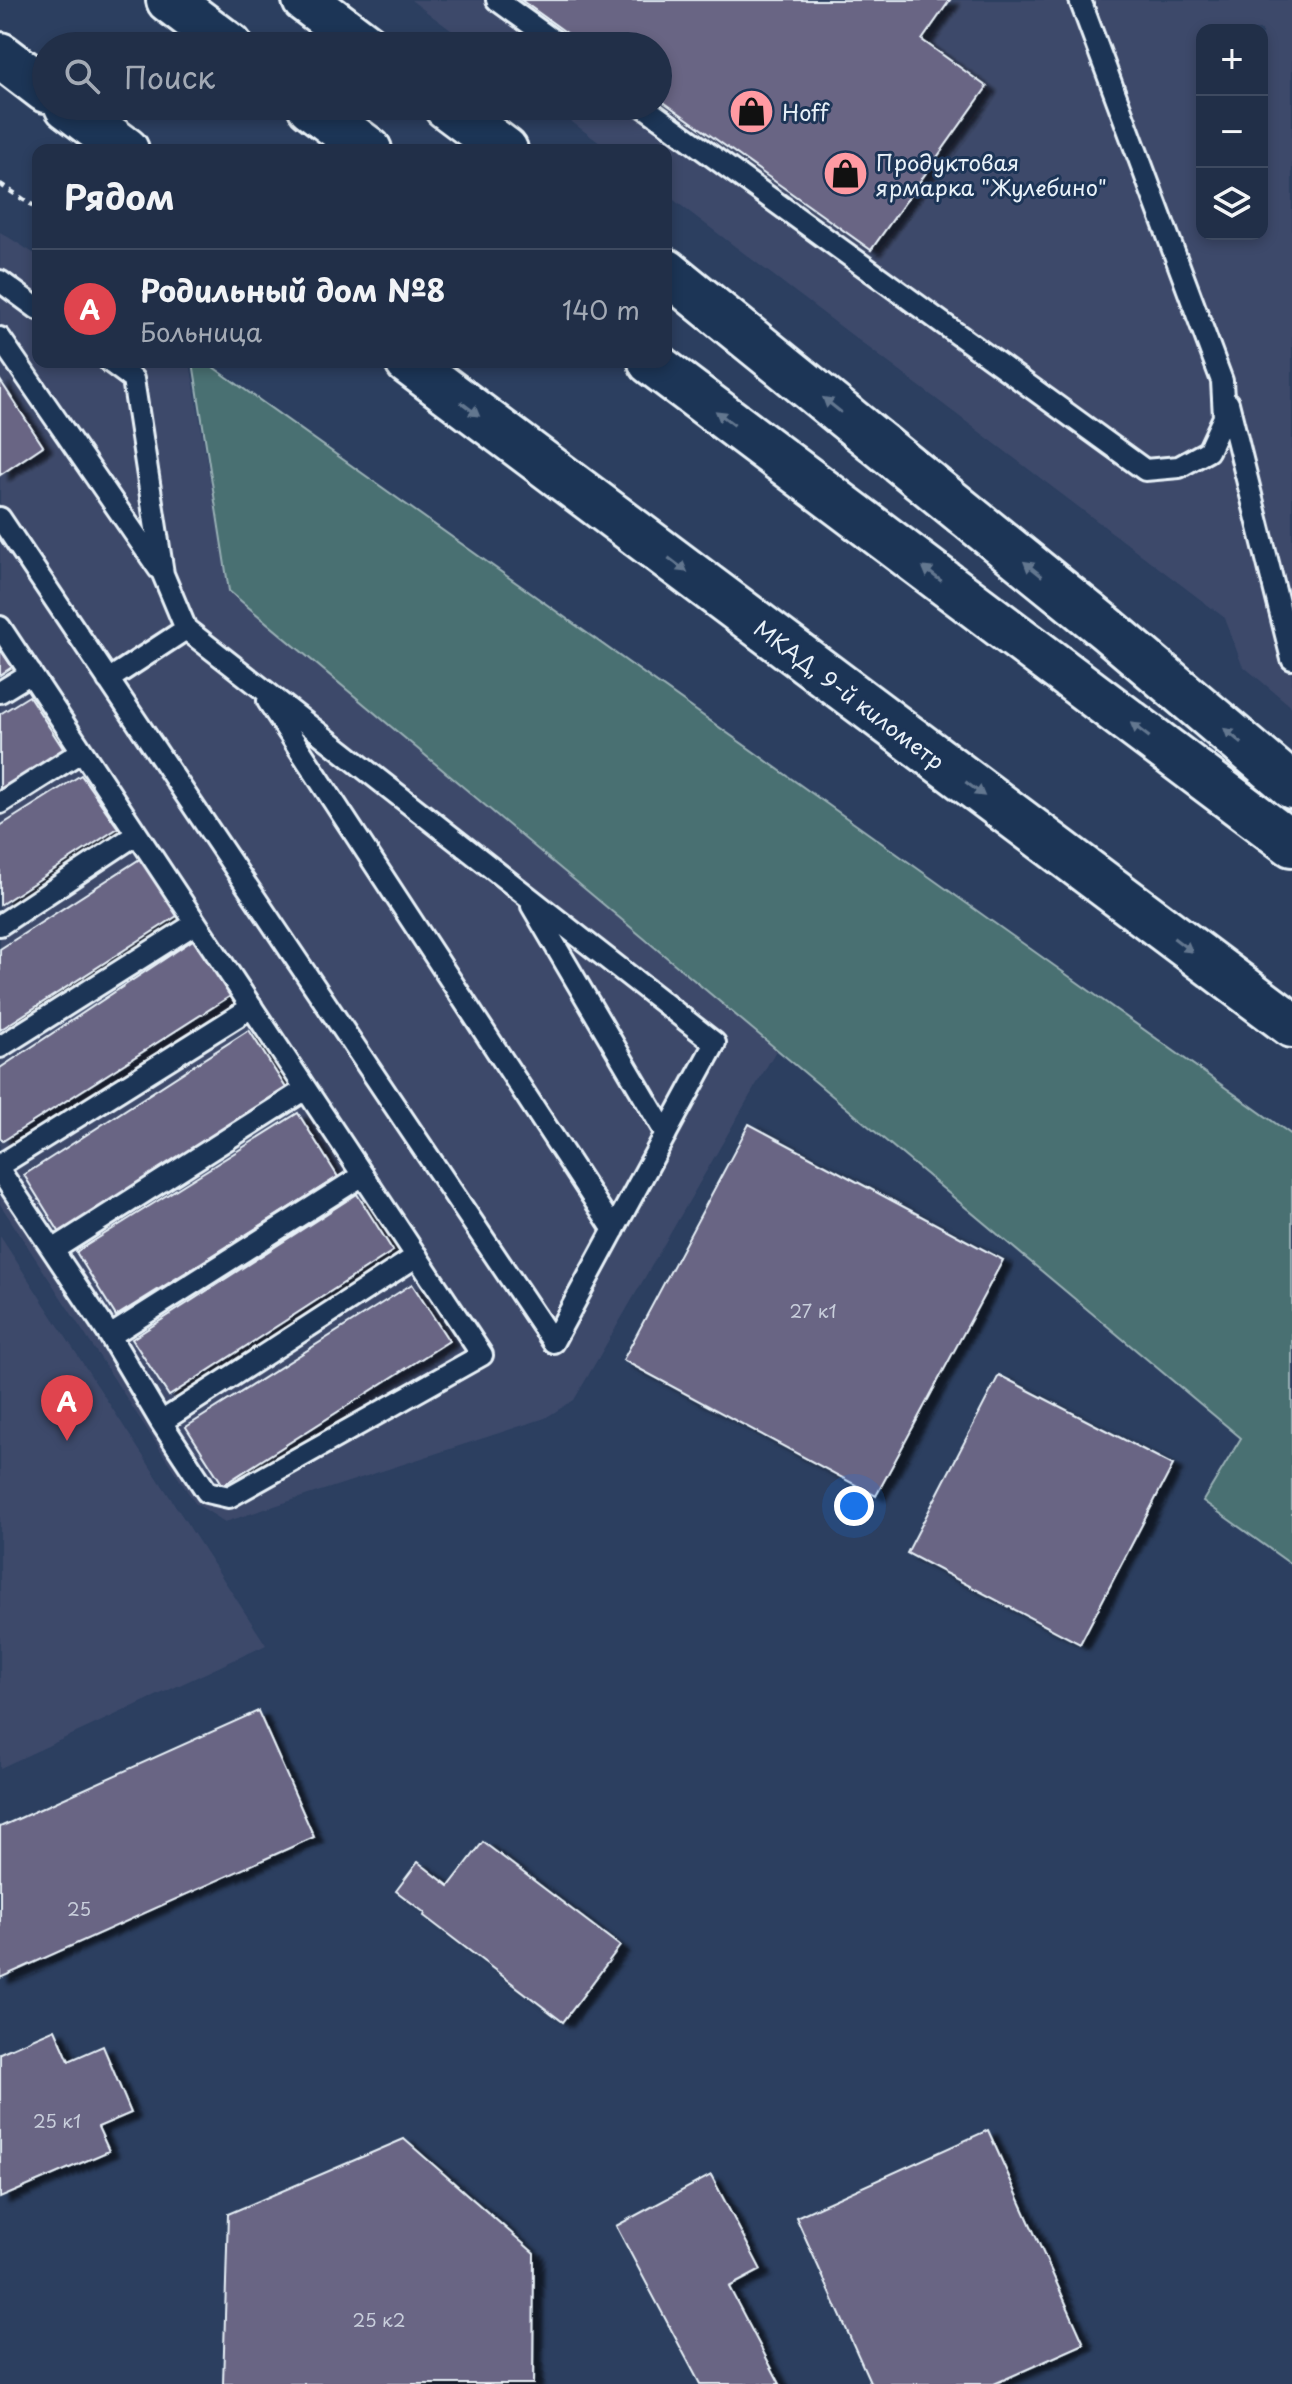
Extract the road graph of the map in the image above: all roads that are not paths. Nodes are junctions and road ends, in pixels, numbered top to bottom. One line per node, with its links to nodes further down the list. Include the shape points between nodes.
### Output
1 (169, 0): 5 (main road)
2 (305, 0): 6 (main road)
3 (497, 0): 7 (lane)
4 (1080, 0): 24 (lane)
5 (211, 32)
6 (347, 32)
7 (542, 32)
8 (0, 55): 9 (main road)
9 (32, 79)
10 (86, 120): 14 (main road)
11 (329, 120): 15 (main road)
12 (465, 120): 16 (main road)
13 (662, 120): 24 (lane, via 1145,470 1179,467 1208,451 1224,417)
14 (118, 144)
15 (361, 144)
16 (497, 144)
17 (672, 276): 35 (main road, one-way to 17)
18 (0, 281): 19 (lane)
19 (32, 305)
20 (0, 338): 26 (lane)
21 (118, 368): 26 (lane, via 133,379)
22 (416, 368): 43 (main road, МКАД, 9-й километр, one-way to 43)
23 (659, 368): 38 (main road, one-way to 23)
24 (1222, 381): 29 (lane)
25 (0, 518): 31 (lane)
26 (163, 574): 28 (lane)
27 (0, 627): 30 (lane)
28 (186, 629): 31 (lane); 32 (lane)
29 (1292, 659)
30 (31, 673): 33 (lane); 34 (lane)
31 (108, 680): 49 (lane, via 553,1342)
32 (257, 685): 39 (lane); 49 (lane)
33 (0, 692)
34 (82, 751): 36 (lane); 37 (lane)
35 (1292, 786)
36 (0, 803)
37 (137, 834): 40 (lane); 41 (lane)
38 (1292, 844)
39 (525, 895): 46 (lane); 46 (lane, via 715,1043)
40 (196, 923): 42 (lane); 44 (lane)
41 (0, 925)
42 (252, 1007): 45 (lane); 47 (lane)
43 (1292, 1025)
44 (0, 1047)
45 (306, 1089): 48 (lane); 50 (lane)
46 (666, 1134): 49 (lane)
47 (0, 1168): 50 (lane)
48 (363, 1175): 51 (lane); 52 (lane)
49 (614, 1230)
50 (53, 1250): 52 (lane)
51 (417, 1256): 53 (lane); 53 (lane, via 482,1355 229,1497 207,1492)
52 (110, 1336): 53 (lane)
53 (161, 1422)

